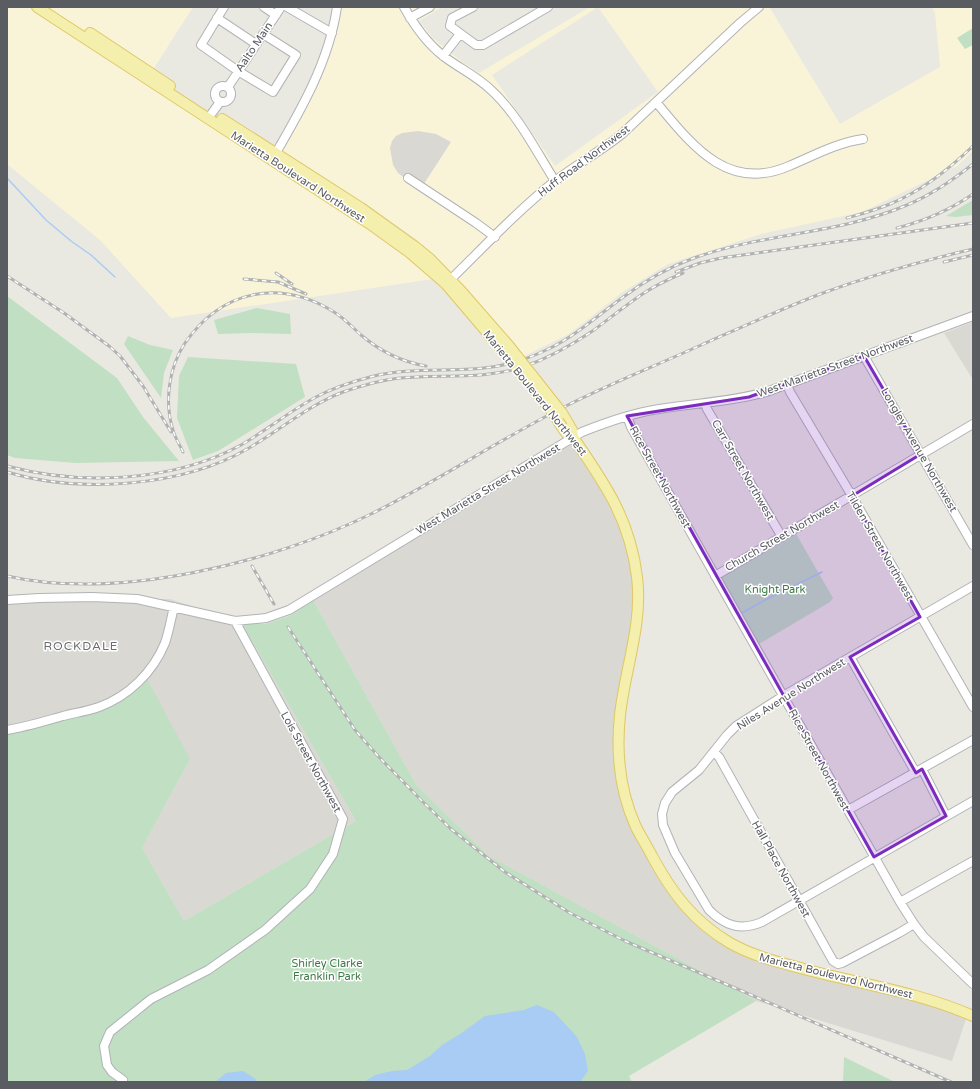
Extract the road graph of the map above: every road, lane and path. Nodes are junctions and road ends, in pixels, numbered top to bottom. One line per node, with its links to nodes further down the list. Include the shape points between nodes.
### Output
1 (37, 7): 27 (main road, Marietta Boulevard Northwest)
2 (50, 7): 25 (main road)
3 (224, 7): 14 (street)
4 (264, 7): 13 (street)
5 (281, 7): 13 (street, Aalto Main)
6 (287, 7): 16 (street)
7 (337, 7): 16 (street)
8 (404, 7): 15 (street)
9 (430, 7): 15 (street)
10 (472, 7): 18 (street, via 452,18 450,26)
11 (548, 7): 18 (street, via 483,45 476,45)
12 (759, 7): 24 (street, Huff Road Northwest)
13 (276, 15): 17 (street, Aalto Main)
14 (217, 18): 19 (street); 21 (street, via 201,45)
15 (410, 18): 20 (street)
16 (332, 33): 27 (street, via 312,86)
17 (263, 34): 19 (street, Aalto Main); 21 (street, via 296,55 273,92)
18 (460, 34): 20 (street)
19 (256, 44): 21 (street, Aalto Main)
20 (443, 56): 29 (street, via 478,79 500,99)
21 (238, 71): 22 (street, Aalto Main)
22 (228, 87): 23 (street, Aalto Main, via 231,97 225,102); 23 (street, Aalto Main, via 224,85 215,90 216,100)
23 (220, 102): 25 (street, Aalto Main)
24 (656, 102): 26 (street, via 706,156 723,167 745,173 777,171 839,144); 29 (street, Huff Road Northwest, via 615,140)
25 (212, 113): 27 (main road)
26 (863, 139)
27 (273, 157): 31 (main road, Marietta Boulevard Northwest, via 385,224 430,259)
28 (408, 178): 30 (street)
29 (555, 181): 30 (street, Huff Road Northwest)
30 (495, 237): 31 (street, Huff Road Northwest)
31 (448, 282): 38 (main road, Marietta Boulevard Northwest, bridge, via 479,310 506,349 562,413 566,433)
32 (973, 316): 33 (street, West Marietta Street Northwest)
33 (864, 356): 34 (street, West Marietta Street Northwest); 39 (street, Longley Avenue Northwest)
34 (787, 384): 35 (street, West Marietta Street Northwest, via 749,396); 40 (street, Tilden Street Northwest)
35 (705, 403): 36 (street, West Marietta Street Northwest); 41 (street, Carr Street Northwest)
36 (627, 416): 38 (street, West Marietta Street Northwest); 43 (street, Rice Street Northwest)
37 (973, 424): 39 (street, Church Street Northwest)
38 (573, 437): 48 (street, West Marietta Street Northwest, via 289,610 266,618); 65 (main road, Marietta Boulevard Northwest, via 616,504 633,548 638,579 638,610 620,714 620,767 623,788 636,828 673,891 709,929 755,955 912,995)
39 (921, 454): 40 (street, Church Street Northwest); 42 (street, Longley Avenue Northwest)
40 (852, 496): 41 (street, Church Street Northwest); 47 (street, Tilden Street Northwest)
41 (782, 537): 43 (street, Church Street Northwest)
42 (973, 545)
43 (715, 576): 50 (street, Rice Street Northwest)
44 (973, 586): 47 (street, Niles Avenue Northwest)
45 (7, 600): 46 (street, West Marietta Street Northwest, via 92,597 137,599)
46 (174, 607): 48 (street, West Marietta Street Northwest); 52 (street, via 159,656 150,670 127,692 98,707)
47 (920, 617): 49 (street, Niles Avenue Northwest); 51 (street, Tilden Street Northwest)
48 (235, 621): 66 (street, Lois Street Northwest, via 343,819 333,854 310,889 255,937 208,970 151,999 110,1032 104,1046 107,1065)
49 (850, 657): 50 (street, Niles Avenue Northwest); 55 (street)
50 (783, 696): 54 (street, Niles Avenue Northwest, via 736,726); 57 (street, Rice Street Northwest)
51 (973, 708)
52 (7, 730)
53 (973, 740): 55 (street)
54 (714, 752): 61 (street, Hall Place Northwest); 61 (street, Niles Avenue Northwest, via 699,770 672,792 665,803 663,825 675,853 709,910 727,924 741,927 756,924)
55 (919, 771): 57 (street); 58 (street)
56 (973, 801): 58 (street, Niles Avenue Northwest)
57 (848, 810): 59 (street, Rice Street Northwest)
58 (946, 816): 59 (street, Niles Avenue Northwest)
59 (874, 857): 61 (street, Niles Avenue Northwest); 62 (street, Rice Street Northwest)
60 (973, 860): 62 (street)
61 (799, 900): 63 (street, Hall Place Northwest, via 833,961 838,964)
62 (900, 902): 63 (street, Rice Street Northwest)
63 (914, 924): 64 (street, Rice Street Northwest)
64 (973, 984)
65 (973, 1016)
66 (123, 1080)

